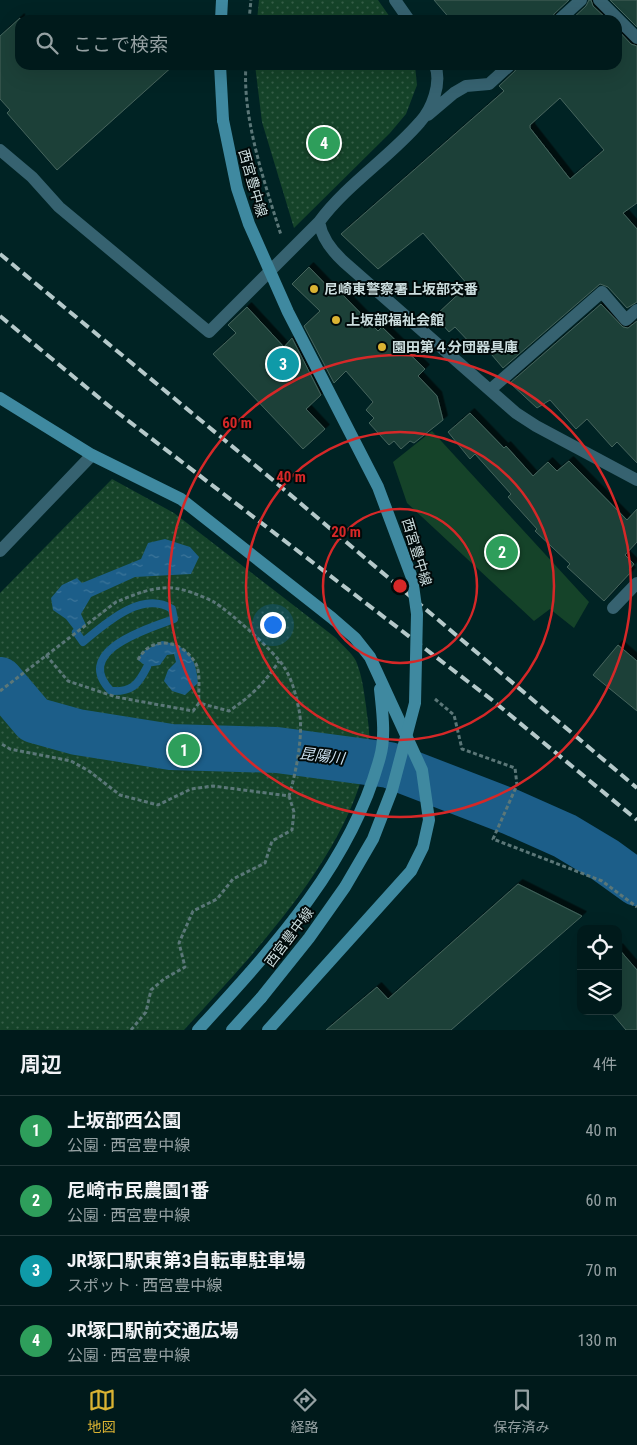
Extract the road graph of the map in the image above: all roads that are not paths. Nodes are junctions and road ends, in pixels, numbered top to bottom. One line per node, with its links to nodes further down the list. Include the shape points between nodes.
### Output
1 (222, 0): 5 (main road)
2 (395, 0): 6 (street)
3 (581, 0): 7 (street)
4 (599, 0): 8 (street)
5 (221, 15)
6 (406, 15)
7 (564, 15)
8 (614, 15)
9 (622, 23): 10 (street)
10 (637, 38)
11 (220, 70): 27 (main road, 西宮豊中線, bridge, via 223,120 237,188 249,224 288,312 386,505 412,578 417,614 415,702 392,790 373,839 345,887 308,938)
12 (436, 70): 14 (street, via 437,85 433,100)
13 (505, 70): 14 (street, via 490,84 466,86 454,93)
14 (421, 121): 16 (street, via 338,199)
15 (0, 150): 16 (street, via 32,177 58,208 209,332)
16 (319, 222): 18 (street, via 320,231 331,250)
17 (637, 310): 18 (street, via 626,320 602,292)
18 (490, 390): 21 (street, via 536,426)
19 (0, 398): 20 (main road)
20 (92, 455): 22 (street); 25 (main road, via 181,499 355,638 370,657)
21 (637, 480)
22 (0, 551)
23 (637, 583): 24 (street)
24 (612, 608)
25 (379, 678): 26 (main road, via 383,717 380,755 359,813 333,864 283,933); 28 (main road, via 422,770 429,820 423,847 411,871)
26 (198, 1030)
27 (232, 1030)
28 (268, 1030)

